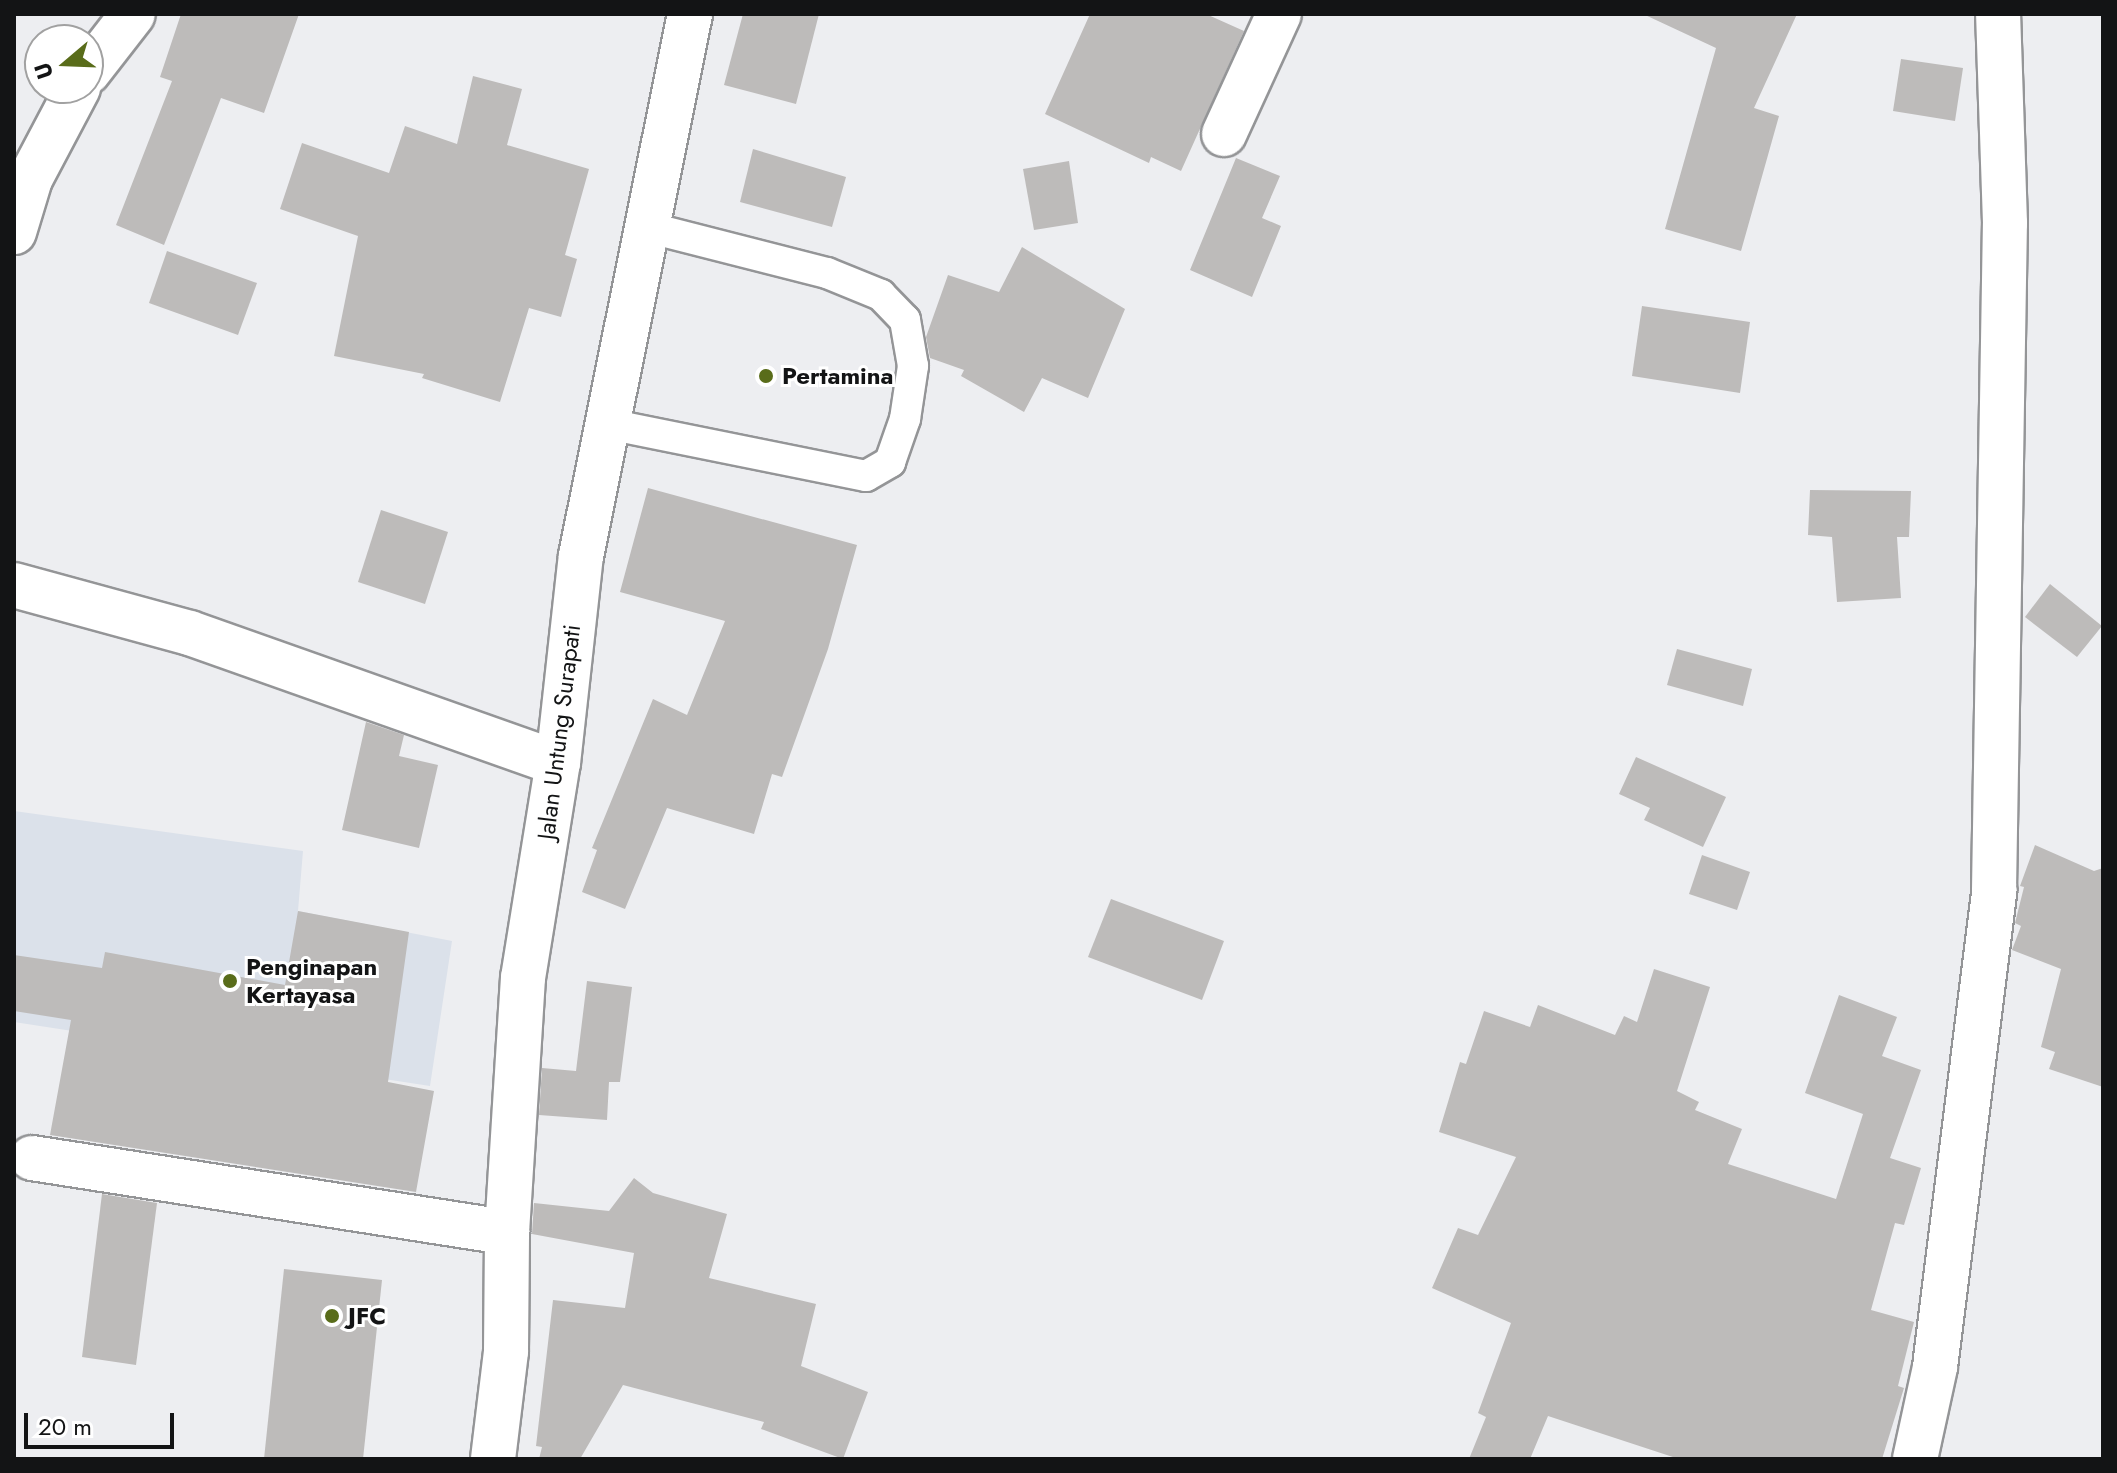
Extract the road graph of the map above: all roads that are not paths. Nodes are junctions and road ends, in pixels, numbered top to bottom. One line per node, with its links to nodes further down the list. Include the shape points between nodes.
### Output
1 (133, 14): 5 (main road)
2 (690, 14): 8 (main road, Jalan Untung Surapati)
3 (1279, 14): 7 (main road)
4 (1998, 14): 16 (main road, via 2005,192 1994,890 1935,1367)
5 (104, 51)
6 (70, 104): 9 (main road, via 30,179)
7 (1224, 134)
8 (646, 227): 10 (main road, Jalan Untung Surapati); 10 (lane, via 827,273 881,295 905,320 913,366 905,419 890,462 866,476)
9 (14, 232)
10 (608, 424): 12 (main road, Jalan Untung Surapati, via 581,556)
11 (14, 585): 12 (main road, via 190,633)
12 (558, 763): 14 (main road, Jalan Untung Surapati, via 523,978)
13 (32, 1158): 14 (main road)
14 (507, 1232): 15 (main road, Jalan Untung Surapati, via 506,1351)
15 (493, 1459)
16 (1915, 1459)

